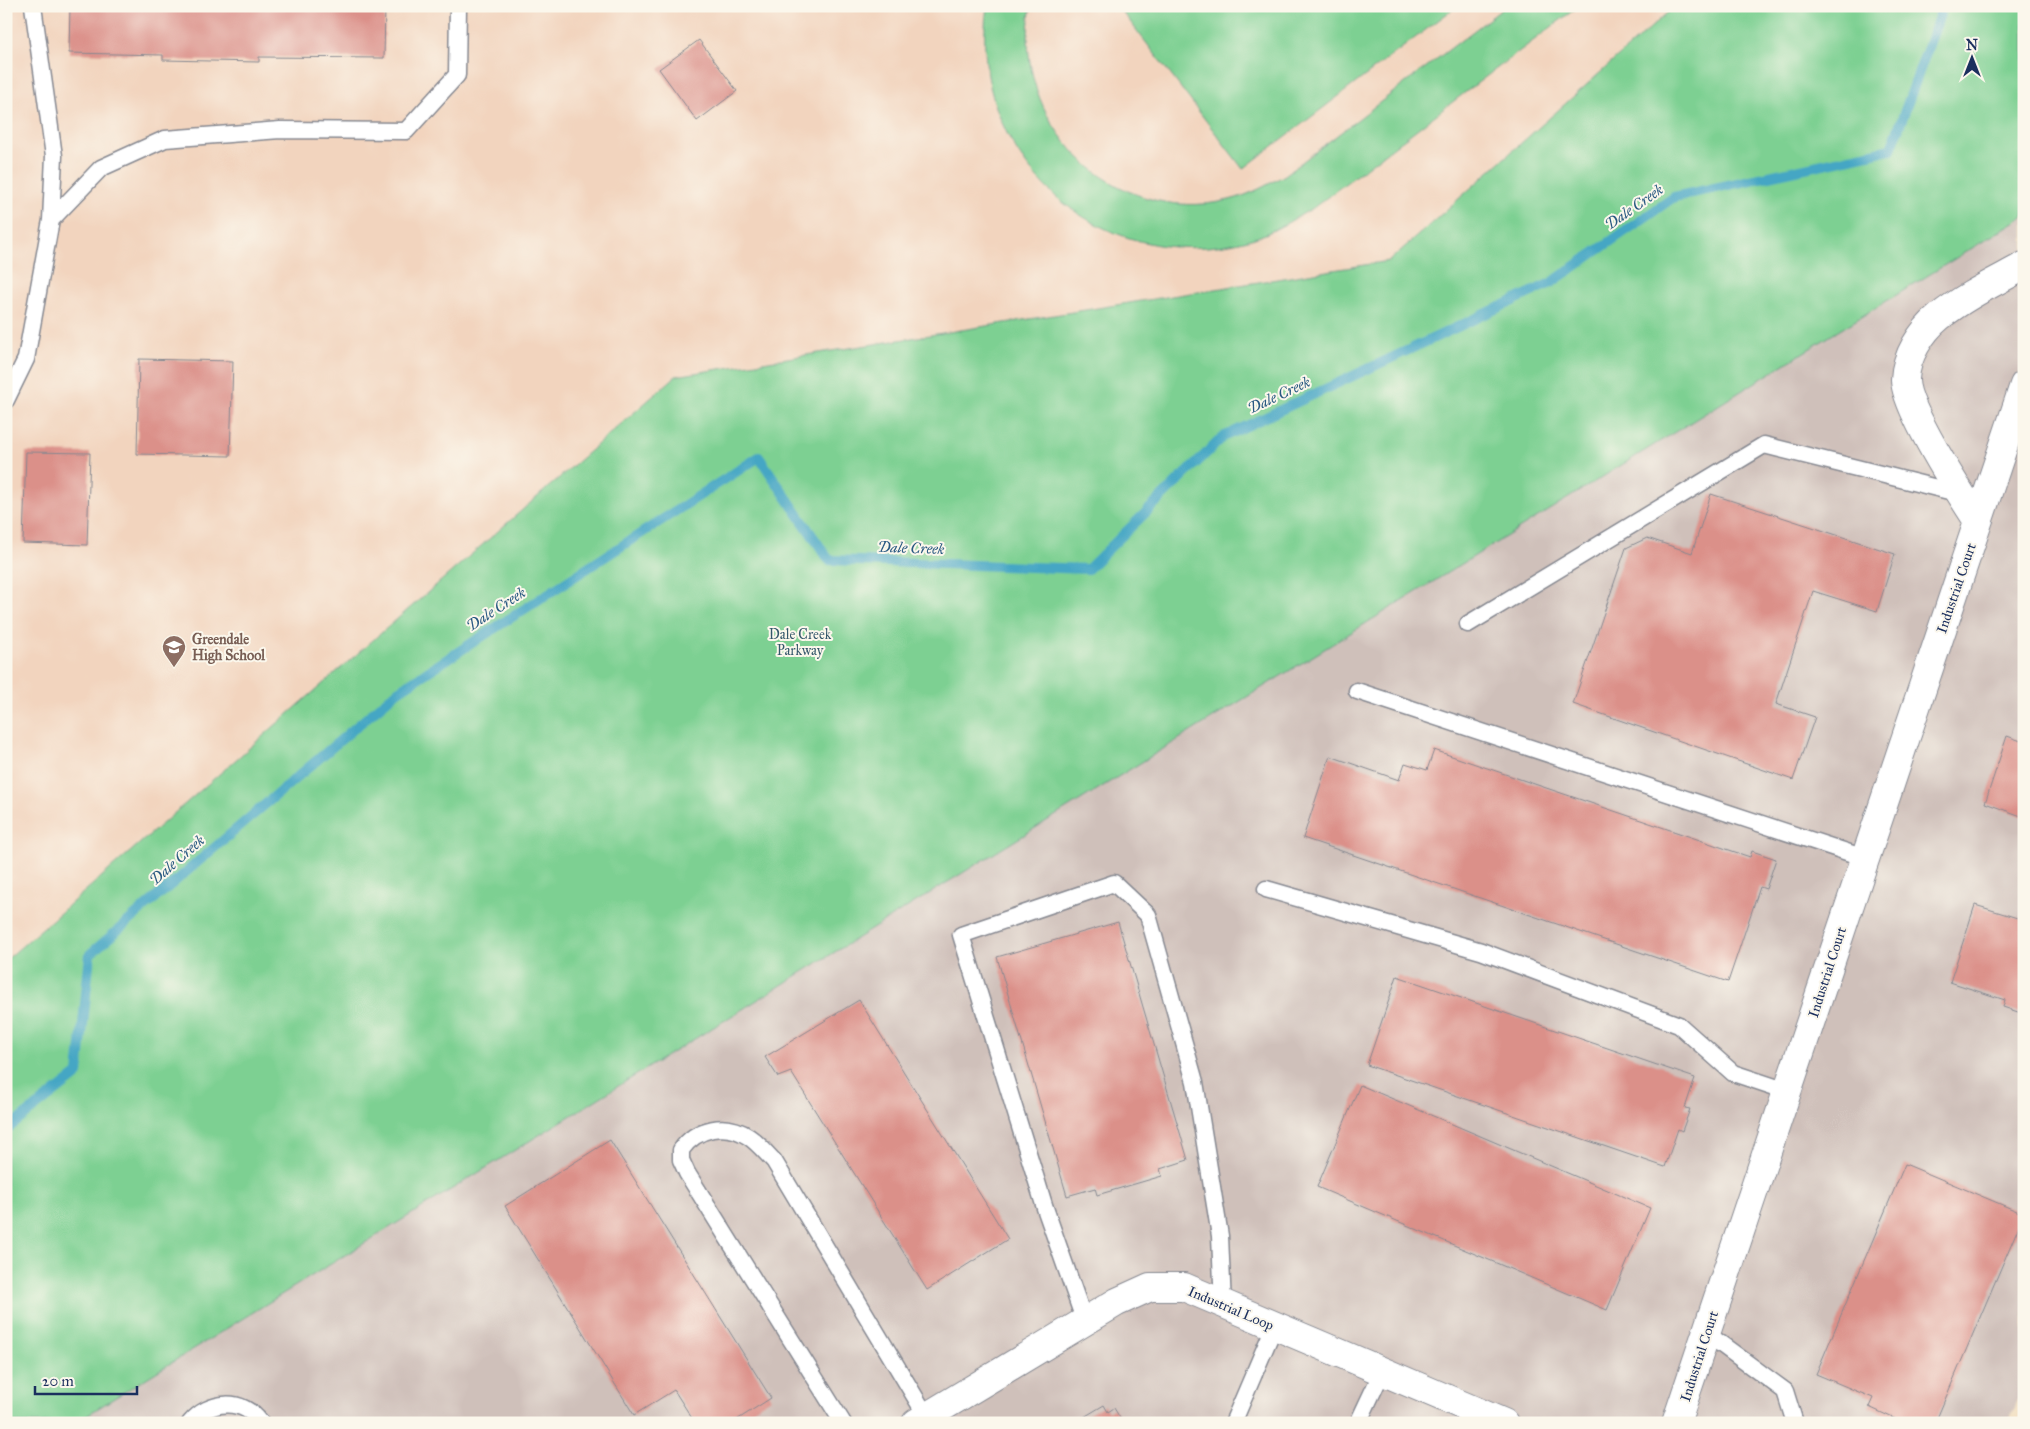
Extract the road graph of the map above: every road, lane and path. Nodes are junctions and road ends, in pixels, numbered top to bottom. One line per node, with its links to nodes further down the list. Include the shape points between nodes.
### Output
1 (32, 6): 3 (lane, via 54,156)
2 (458, 6): 3 (lane, via 457,74 406,131 280,130 165,139 101,168)
3 (51, 220): 6 (lane, via 26,359)
4 (2024, 266): 7 (street, via 1966,297 1937,319 1912,348 1905,380 1910,405)
5 (2024, 385): 8 (street, Industrial Court)
6 (6, 400)
7 (1961, 494): 8 (street); 9 (lane, via 1764,445)
8 (1978, 521): 11 (street, Industrial Court)
9 (1468, 624)
10 (1357, 691): 11 (lane)
11 (1865, 858): 13 (street, Industrial Court)
12 (1266, 889): 13 (lane, via 1481,952 1679,1025 1733,1073)
13 (1788, 1090): 17 (street, Industrial Court)
14 (1223, 1306): 15 (street, Industrial Loop, via 1184,1287 1150,1287); 15 (lane, via 1220,1236 1195,1082 1148,916 1114,883 961,935 1045,1208); 16 (street, Industrial Loop)
15 (1085, 1322): 19 (street, Industrial Loop)
16 (1274, 1327): 18 (street, Industrial Loop); 23 (lane)
17 (1706, 1333): 26 (street, Industrial Court); 27 (lane, via 1785,1391)
18 (1382, 1372): 24 (lane); 25 (street, Industrial Loop)
19 (921, 1420): 22 (lane, via 774,1161 749,1137 732,1129 711,1129 696,1134 681,1150 686,1173)
20 (190, 1423): 21 (lane, via 199,1414 223,1403 244,1406)
21 (261, 1423)
22 (843, 1423)
23 (1234, 1423)
24 (1358, 1423)
25 (1504, 1423)
26 (1676, 1423)
27 (1795, 1423)

